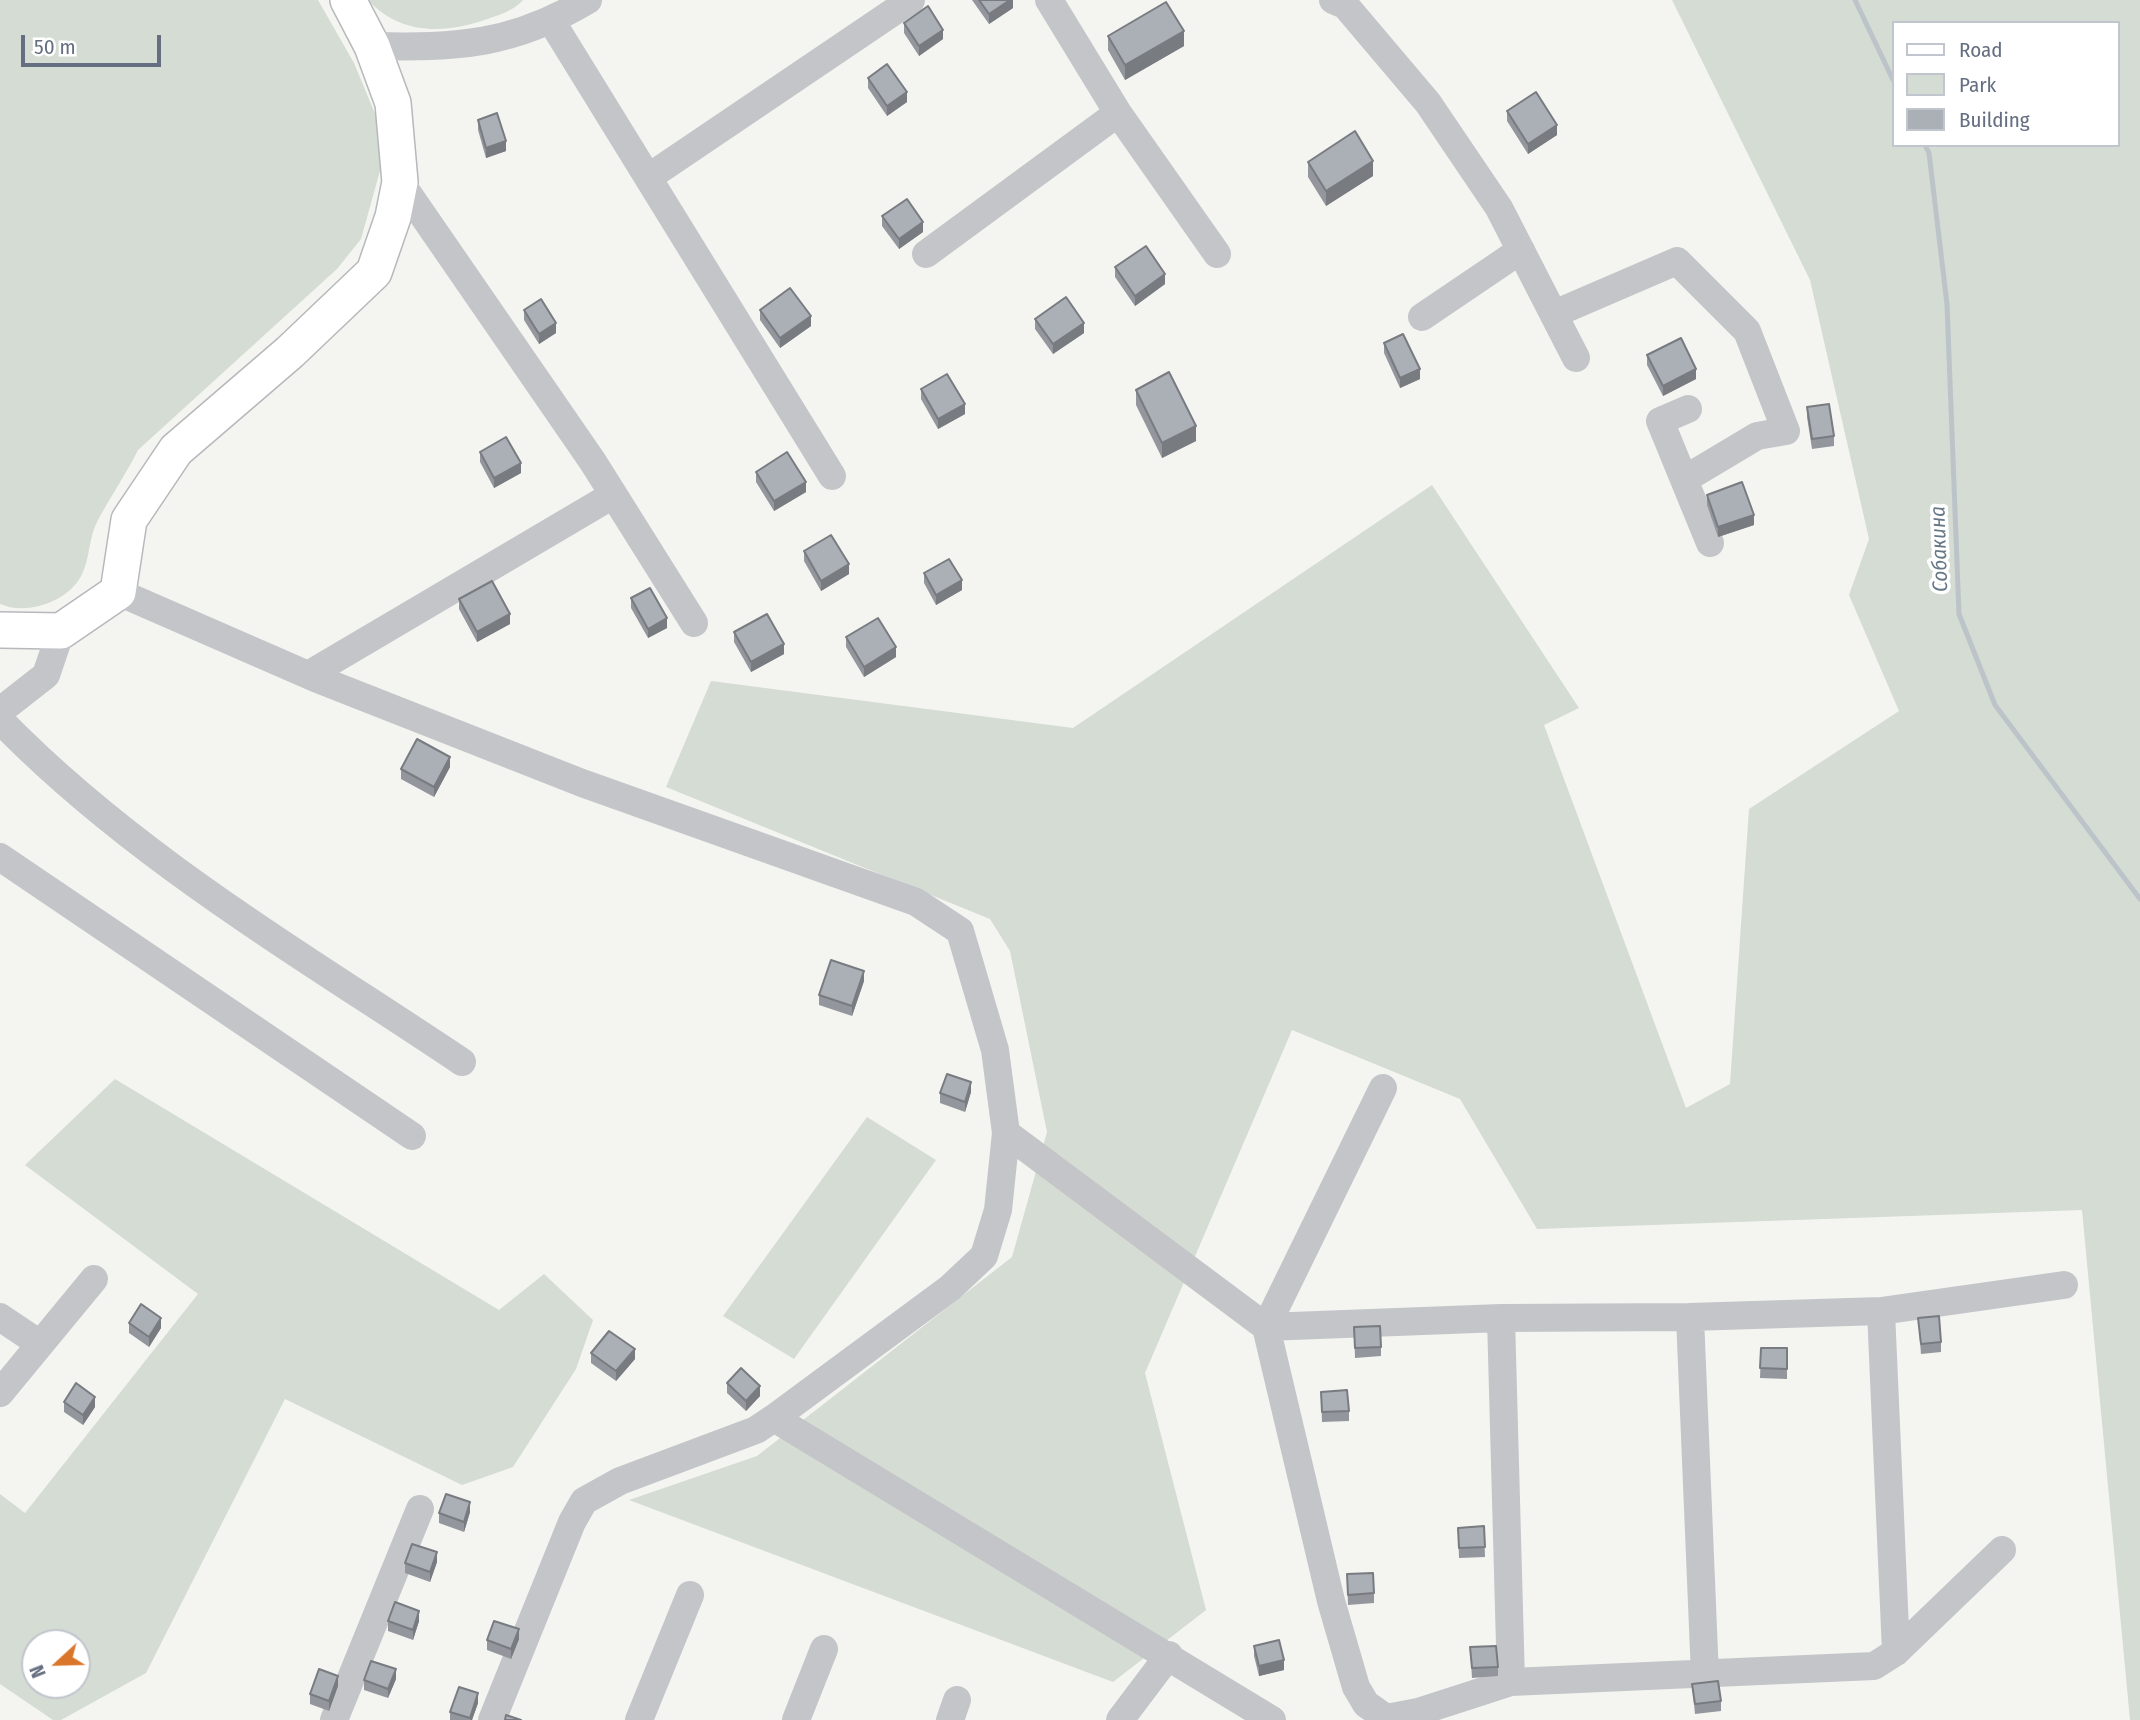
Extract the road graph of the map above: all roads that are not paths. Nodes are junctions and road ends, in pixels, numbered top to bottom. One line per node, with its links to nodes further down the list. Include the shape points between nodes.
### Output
1 (348, 0): 7 (main road)
2 (588, 0): 6 (street)
3 (911, 0): 9 (street)
4 (1049, 0): 8 (street)
5 (1333, 0): 11 (street, via 1345,5 1428,103 1499,208)
6 (552, 22): 7 (street, via 492,41); 9 (street)
7 (372, 46): 10 (main road, via 393,103)
8 (1118, 113): 12 (street); 13 (street)
9 (649, 177): 18 (street)
10 (400, 182): 20 (street); 22 (main road, via 374,272 176,450 129,520)
11 (1521, 250): 14 (street); 15 (street)
12 (926, 254)
13 (1217, 254)
14 (1554, 314): 16 (street); 19 (street, via 1677,261 1747,331 1786,431 1757,436)
15 (1422, 317)
16 (1576, 358)
17 (1688, 409): 19 (street, via 1660,421)
18 (832, 476)
19 (1685, 479): 21 (street)
20 (613, 495): 23 (street); 26 (street)
21 (1710, 543)
22 (118, 592): 25 (main road); 26 (street)
23 (694, 623)
24 (0, 630): 25 (main road)
25 (61, 631): 27 (street, via 47,675)
26 (308, 675): 32 (street, via 582,783 916,902 960,931 995,1050)
27 (0, 711)
28 (0, 720): 30 (street, via 139,845)
29 (4, 868): 33 (street)
30 (462, 1062)
31 (1383, 1088): 40 (street)
32 (1006, 1133): 40 (street); 43 (street, via 998,1210 984,1256 950,1288)
33 (412, 1136)
34 (94, 1279): 41 (street)
35 (2064, 1285): 36 (street)
36 (1881, 1311): 38 (street); 48 (street)
37 (0, 1317): 41 (street)
38 (1690, 1317): 39 (street); 50 (street)
39 (1501, 1318): 40 (street); 51 (street)
40 (1266, 1327): 51 (street, via 1331,1601 1356,1687 1366,1704 1386,1718)
41 (40, 1344): 42 (street)
42 (0, 1393)
43 (774, 1418): 49 (street); 53 (street, via 756,1430 620,1481 584,1501)
44 (420, 1509): 52 (street)
45 (2001, 1550): 48 (street)
46 (690, 1595): 54 (street)
47 (824, 1649): 55 (street)
48 (1896, 1652): 50 (street, via 1874,1666)
49 (1169, 1655): 56 (street); 57 (street)
50 (1705, 1676): 51 (street)
51 (1511, 1682)
52 (334, 1720)
53 (492, 1720)
54 (639, 1720)
55 (796, 1720)
56 (1120, 1720)
57 (1272, 1720)

